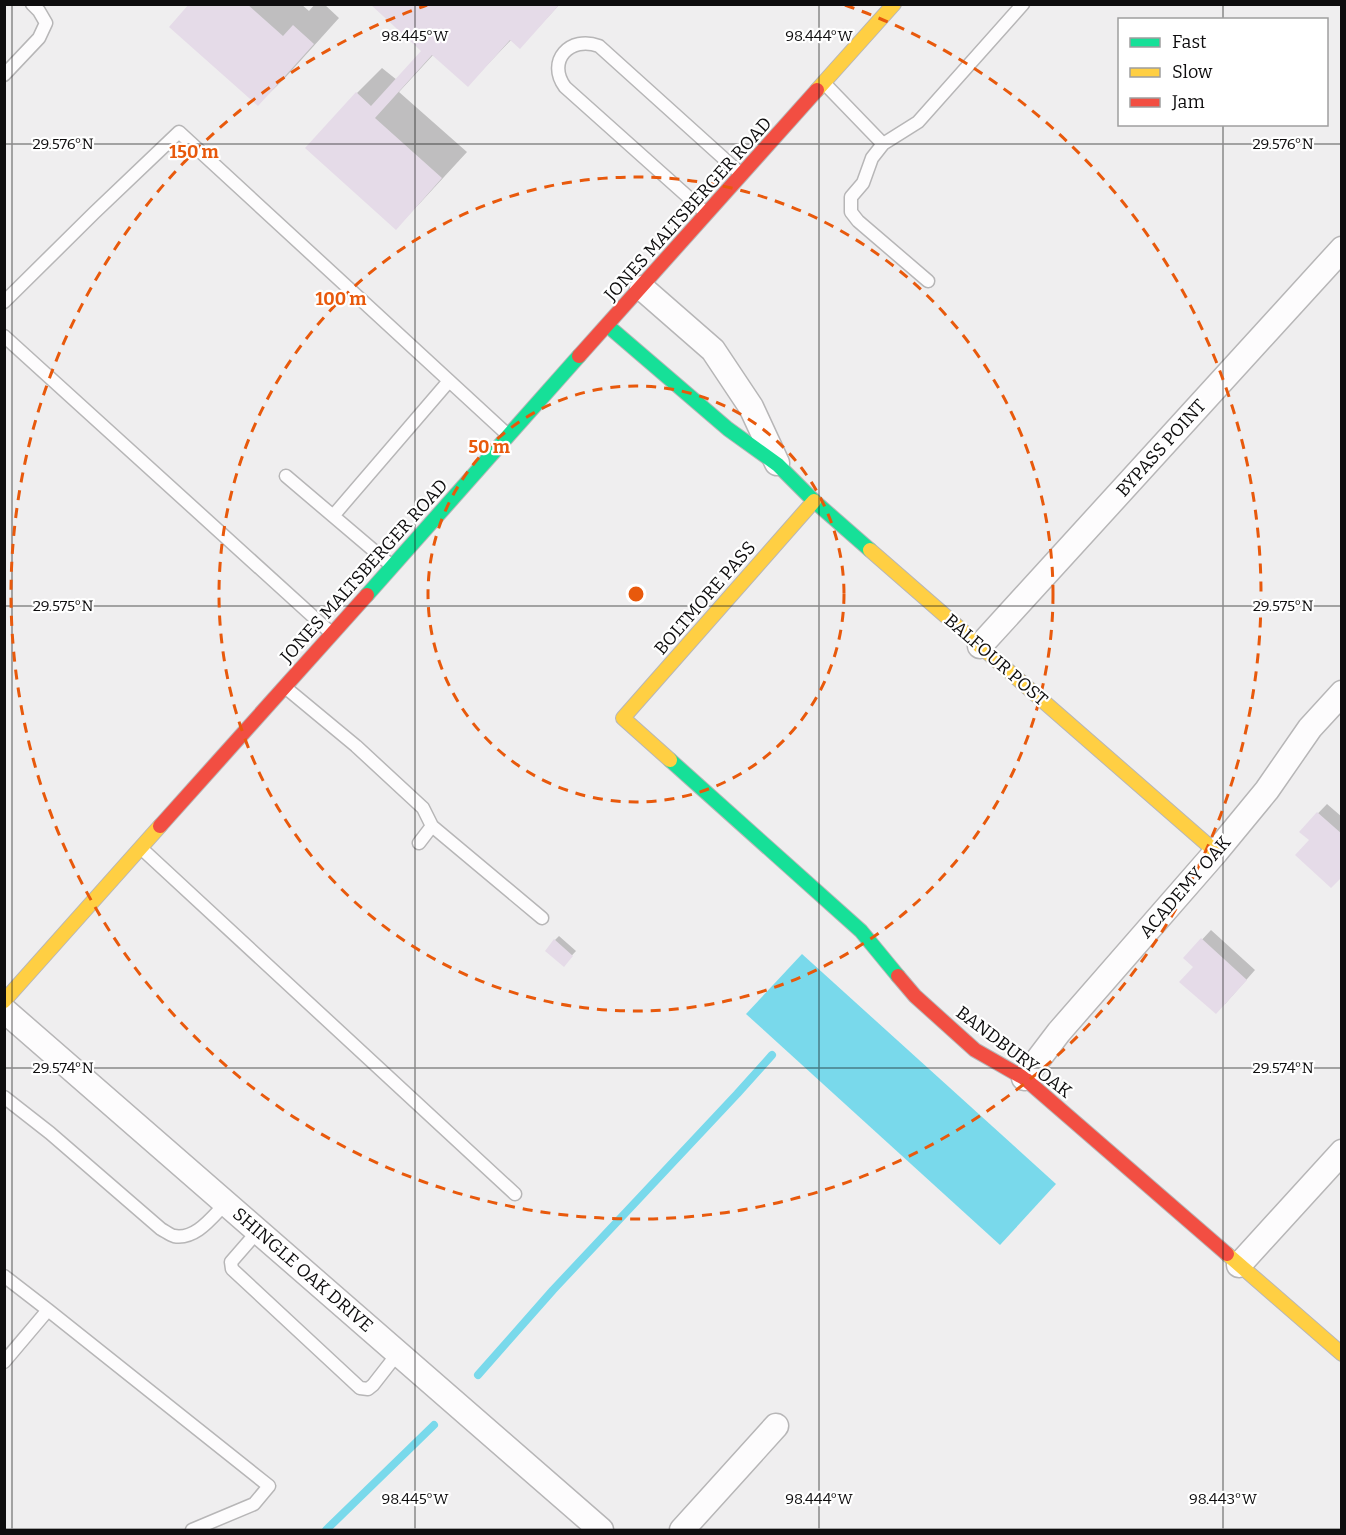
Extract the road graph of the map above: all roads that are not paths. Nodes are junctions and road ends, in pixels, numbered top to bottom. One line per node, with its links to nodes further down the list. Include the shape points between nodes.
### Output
1 (32, 4): 4 (lane, via 46,23 39,38)
2 (894, 4): 5 (street, JONES MALTSBERGER ROAD)
3 (1023, 4): 6 (lane, via 918,122)
4 (4, 75)
5 (824, 83): 6 (lane); 7 (street, JONES MALTSBERGER ROAD)
6 (883, 144): 10 (lane, via 872,158 863,183 851,197 851,212)
7 (742, 175): 8 (street, JONES MALTSBERGER ROAD); 8 (lane, via 599,46 583,43 567,49 558,63 565,87)
8 (707, 214): 11 (street, JONES MALTSBERGER ROAD)
9 (1341, 249): 23 (street, BYPASS POINT)
10 (928, 282)
11 (642, 288): 13 (street, JONES MALTSBERGER ROAD); 17 (street, BALFOUR POST, via 712,350 751,407)
12 (4, 302): 15 (lane, via 179,132)
13 (608, 326): 16 (street, JONES MALTSBERGER ROAD); 17 (street, BALFOUR POST, via 728,429)
14 (4, 336): 22 (lane)
15 (448, 381): 16 (lane); 20 (lane)
16 (509, 436): 21 (street, JONES MALTSBERGER ROAD)
17 (778, 465): 19 (street, BALFOUR POST)
18 (286, 476): 20 (lane)
19 (814, 501): 23 (street, BALFOUR POST); 26 (street, BOLTMORE PASS)
20 (333, 516): 21 (lane)
21 (393, 566): 22 (street, JONES MALTSBERGER ROAD)
22 (332, 634): 24 (street, JONES MALTSBERGER ROAD)
23 (980, 646): 30 (street, BALFOUR POST)
24 (285, 687): 27 (lane, via 423,808); 29 (street, JONES MALTSBERGER ROAD)
25 (1341, 693): 30 (street, ACADEMY OAK)
26 (623, 718): 34 (street, BANDBURY OAK, via 861,931 915,996 975,1050)
27 (432, 826): 28 (lane); 31 (lane)
28 (419, 843)
29 (141, 848): 32 (street, JONES MALTSBERGER ROAD); 37 (lane)
30 (1216, 852): 34 (street, ACADEMY OAK, via 1059,1032)
31 (542, 918)
32 (4, 1001)
33 (4, 1010): 38 (street, SHINGLE OAK DRIVE)
34 (1024, 1078): 40 (street, BANDBURY OAK)
35 (4, 1097): 38 (lane, via 172,1236 198,1231)
36 (1341, 1152): 40 (street)
37 (515, 1194)
38 (226, 1203): 39 (street, SHINGLE OAK DRIVE)
39 (258, 1231): 43 (street, SHINGLE OAK DRIVE); 43 (lane, via 231,1262 232,1269 360,1388 373,1385)
40 (1239, 1265): 44 (street, BANDBURY OAK)
41 (4, 1276): 42 (lane)
42 (48, 1310): 45 (lane); 47 (lane, via 269,1486 254,1504)
43 (398, 1353): 48 (street, SHINGLE OAK DRIVE)
44 (1341, 1354)
45 (4, 1362)
46 (776, 1426): 49 (street)
47 (192, 1530)
48 (602, 1530)
49 (682, 1530)

